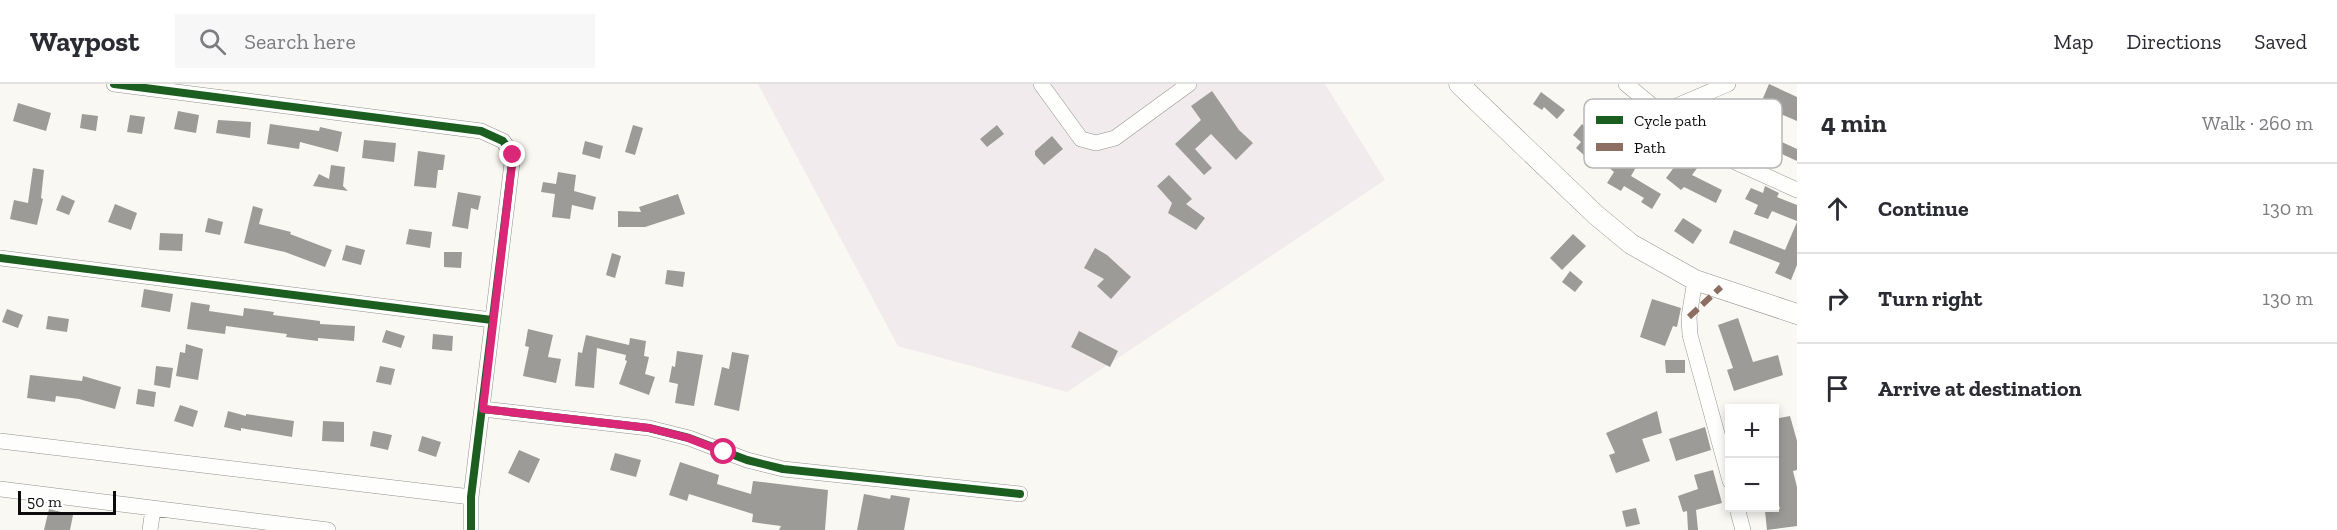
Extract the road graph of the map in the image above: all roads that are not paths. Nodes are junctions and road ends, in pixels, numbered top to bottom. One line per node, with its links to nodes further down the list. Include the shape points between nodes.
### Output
1 (114, 84): 14 (street, via 481,131 503,141 513,155)
2 (1041, 84): 3 (street, via 1081,139 1095,143 1115,138)
3 (1189, 84)
4 (1459, 84): 12 (street, via 1596,215 1631,244)
5 (1626, 84): 7 (street)
6 (1728, 84): 8 (street)
7 (1644, 99)
8 (1693, 99)
9 (1749, 168): 10 (street)
10 (1797, 190)
11 (0, 258): 14 (street)
12 (1695, 280): 13 (street); 17 (street, via 1690,335)
13 (1797, 314)
14 (492, 320): 15 (street)
15 (483, 409): 19 (street, via 649,428 783,469); 20 (street)
16 (0, 441): 20 (street)
17 (1725, 463)
18 (0, 489): 21 (street)
19 (1020, 494)
20 (471, 497): 26 (street)
21 (153, 509): 23 (street); 24 (street)
22 (1738, 512): 27 (street)
23 (269, 526): 25 (street)
24 (150, 530)
25 (328, 530)
26 (471, 530)
27 (1743, 530)

